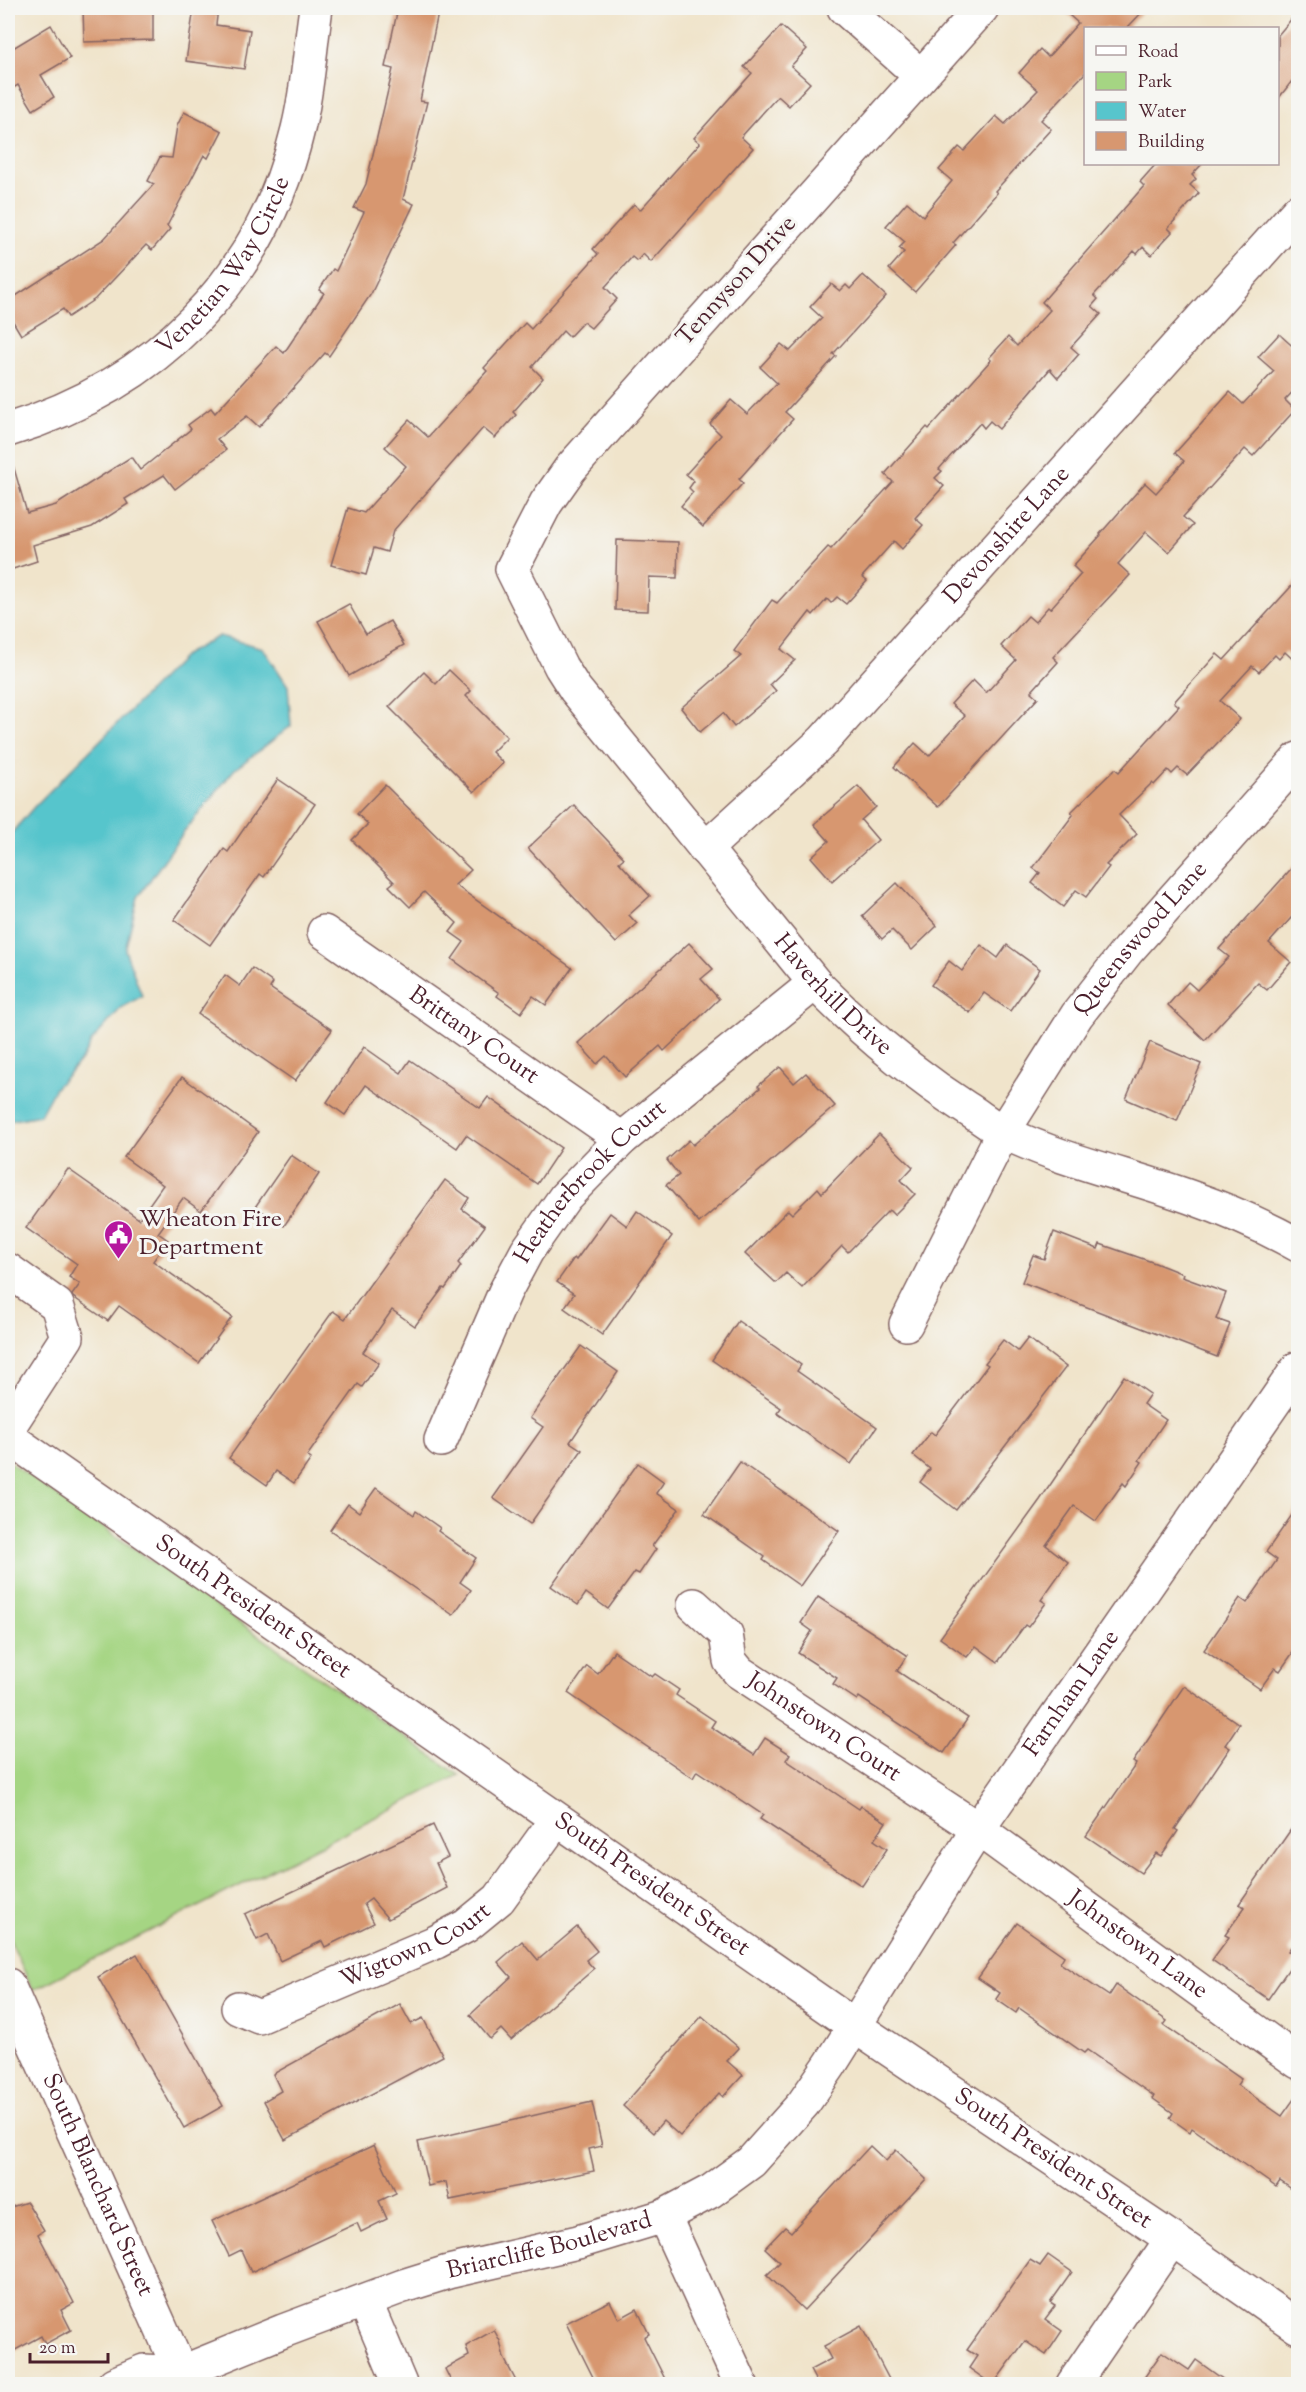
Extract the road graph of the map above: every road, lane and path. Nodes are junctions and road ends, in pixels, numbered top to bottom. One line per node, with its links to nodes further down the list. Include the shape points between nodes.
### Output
1 (316, 8): 6 (street, Venetian Way Circle, via 299,127 289,164 273,206 223,288 192,323 126,377 74,406)
2 (844, 8): 4 (street)
3 (982, 8): 4 (street, Tennyson Drive)
4 (921, 76): 7 (street, Tennyson Drive, via 570,469 546,503)
5 (1299, 211): 9 (street, Devonshire Lane, via 823,741)
6 (8, 430)
7 (512, 569): 9 (street, Haverhill Drive, via 575,689)
8 (1299, 759): 12 (street, Queenswood Lane, via 1128,950 1077,1015)
9 (705, 849): 11 (street, Haverhill Drive)
10 (324, 932): 13 (street, Brittany Court)
11 (815, 983): 12 (street, Haverhill Drive, via 897,1060); 13 (street, Heatherbrook Court)
12 (1003, 1132): 14 (street, Haverhill Drive, via 1092,1167 1189,1196); 16 (street, Queenswood Lane)
13 (622, 1139): 20 (street, Heatherbrook Court, via 565,1197 527,1251 505,1292)
14 (1299, 1245)
15 (8, 1270): 18 (street, via 57,1305 67,1337)
16 (906, 1324)
17 (1299, 1368): 23 (street, Farnham Lane)
18 (8, 1428)
19 (8, 1437): 22 (street, South President Street)
20 (441, 1440)
21 (694, 1605): 23 (street, Johnstown Court, via 726,1634 730,1661 739,1672)
22 (556, 1820): 25 (street, Wigtown Court, via 499,1899 466,1926 259,2017); 26 (street, South President Street)
23 (978, 1830): 26 (street, Farnham Lane); 27 (street, Johnstown Lane)
24 (8, 1985): 32 (street, South Blanchard Street)
25 (238, 2008)
26 (856, 2027): 28 (street, Briarcliffe Boulevard, via 803,2104 751,2162 711,2191); 29 (street, South President Street)
27 (1293, 2047)
28 (664, 2216): 30 (street, Briarcliffe Boulevard, via 578,2242 448,2272); 35 (street)
29 (1172, 2240): 31 (street, South President Street); 36 (street)
30 (365, 2301): 32 (street, Briarcliffe Boulevard, via 283,2331); 34 (street)
31 (1299, 2327)
32 (179, 2381): 33 (street, Briarcliffe Boulevard, via 144,2370)
33 (114, 2385)
34 (400, 2385)
35 (741, 2385)
36 (1073, 2385)

